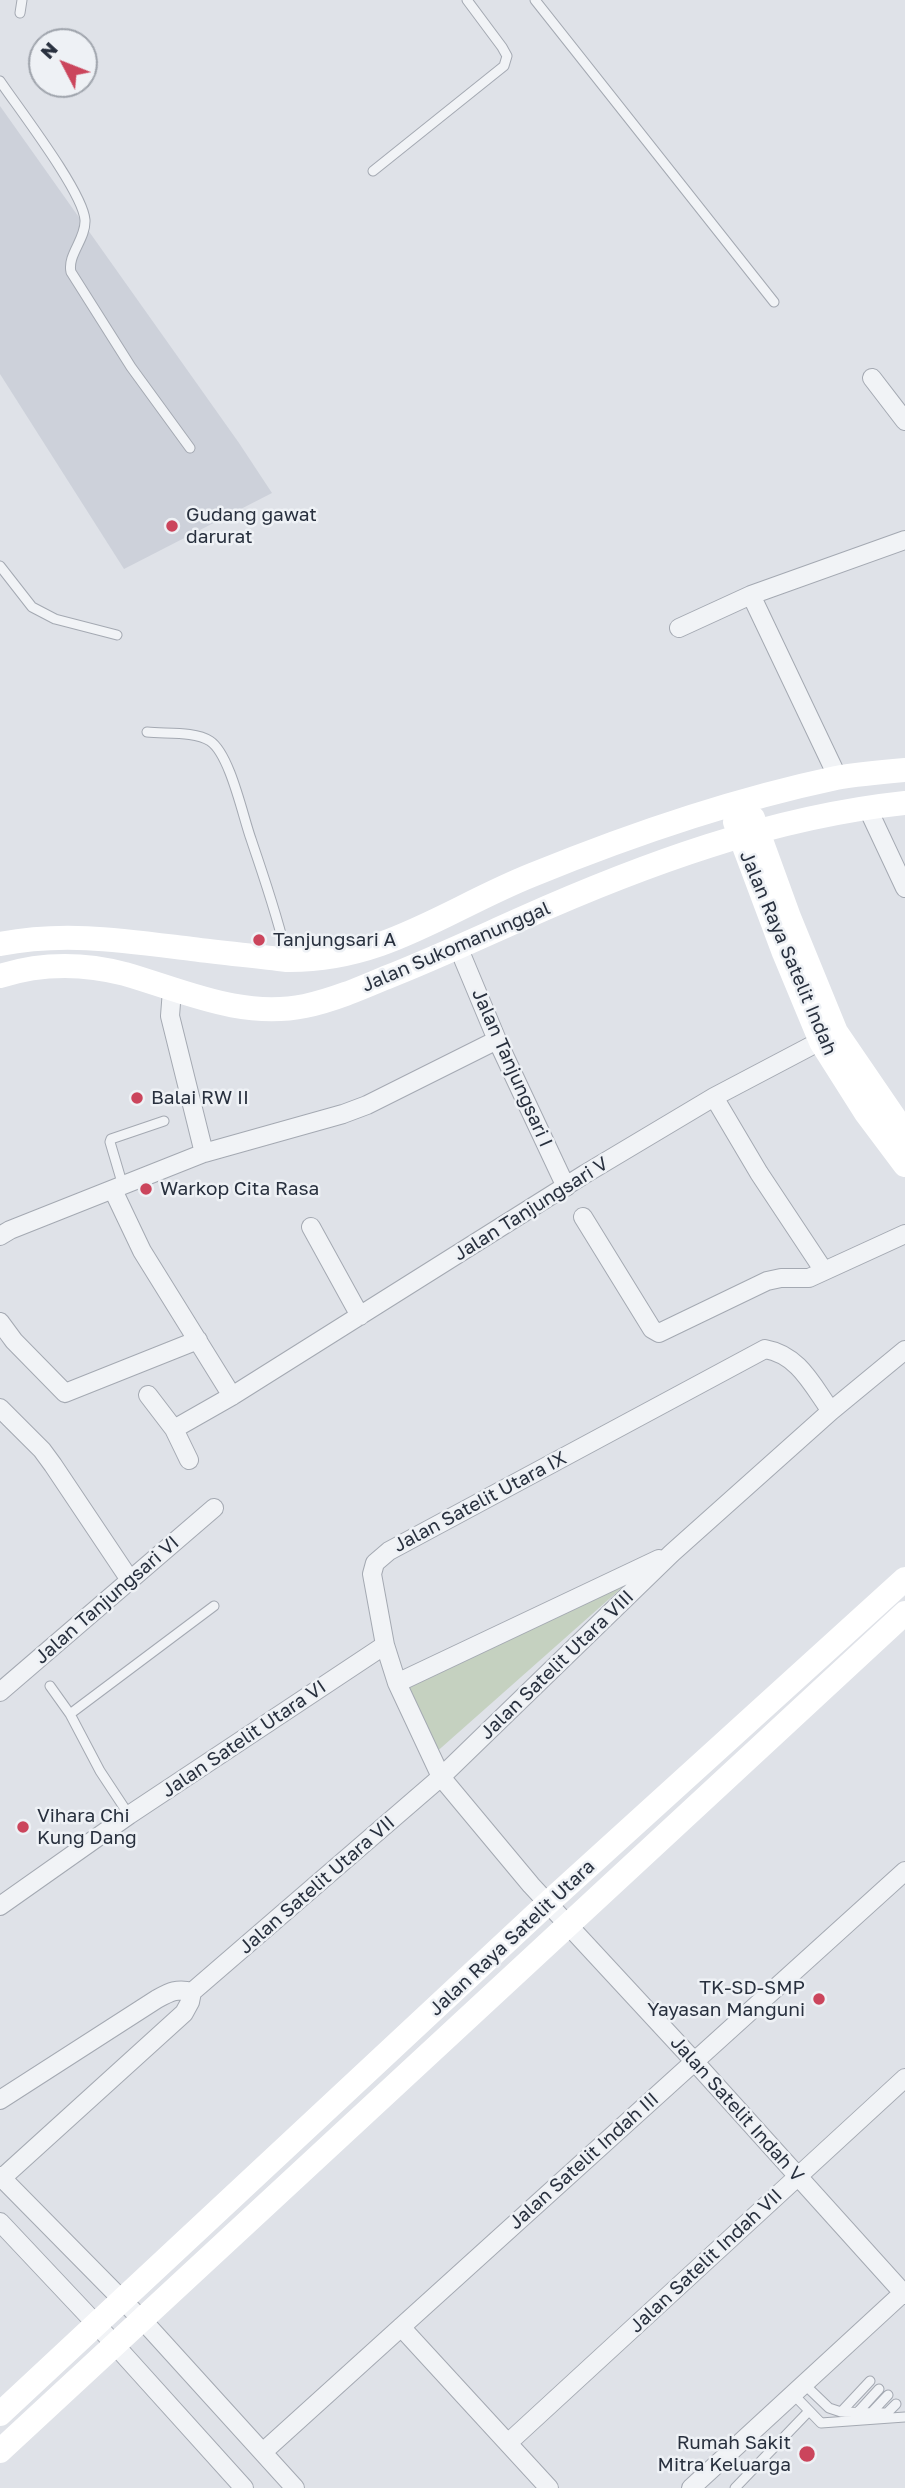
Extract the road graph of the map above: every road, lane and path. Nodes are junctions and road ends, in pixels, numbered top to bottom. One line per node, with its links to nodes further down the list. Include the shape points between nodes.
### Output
1 (22, 0): 4 (lane)
2 (467, 0): 6 (lane, via 507,55 504,66)
3 (535, 0): 7 (lane)
4 (20, 13)
5 (0, 81): 10 (lane, via 74,190 83,211 84,230 71,272 131,367)
6 (373, 171)
7 (774, 302)
8 (872, 378): 9 (street)
9 (905, 421)
10 (190, 448)
11 (905, 540): 13 (street)
12 (0, 566): 15 (lane, via 32,607 55,619)
13 (751, 595): 14 (street); 18 (street)
14 (679, 628)
15 (117, 635)
16 (147, 732): 26 (lane, via 199,736 216,746 244,811)
17 (905, 770): 18 (street, Jalan Sukomanunggal)
18 (838, 778): 19 (street, Jalan Sukomanunggal)
19 (739, 803): 22 (street, Jalan Raya Satelit Indah); 26 (street, Jalan Sukomanunggal, via 529,876 410,934 338,956)
20 (905, 803): 21 (street, Jalan Sukomanunggal)
21 (867, 807): 22 (street, Jalan Sukomanunggal); 23 (street)
22 (748, 834): 25 (street, Jalan Sukomanunggal, via 616,880); 29 (street, Jalan Raya Satelit Indah)
23 (905, 888)
24 (0, 944): 26 (street, Jalan Sukomanunggal, via 78,937)
25 (459, 949): 28 (street, Jalan Sukomanunggal, via 303,1006 266,1010 233,1006); 30 (street, Jalan Tanjungsari I)
26 (288, 960)
27 (0, 976): 28 (street, Jalan Sukomanunggal, via 48,965 80,966)
28 (172, 990): 34 (street, via 170,1016)
29 (829, 1037): 31 (street, Jalan Tanjungsari V); 33 (street, Jalan Raya Satelit Indah); 35 (street, Jalan Raya Satelit Indah, via 866,1113)
30 (497, 1040): 34 (street, via 367,1105); 36 (street, Jalan Tanjungsari I)
31 (714, 1097): 36 (street, Jalan Tanjungsari V); 42 (street)
32 (164, 1121): 37 (lane, via 111,1139)
33 (905, 1133)
34 (204, 1153): 37 (street)
35 (905, 1165)
36 (566, 1187): 43 (street, Jalan Tanjungsari V)
37 (118, 1188): 41 (street); 45 (street, via 142,1251)
38 (583, 1217): 42 (street, via 657,1333 767,1281 803,1280)
39 (311, 1227): 43 (street)
40 (905, 1234): 42 (street)
41 (0, 1236)
42 (824, 1271)
43 (360, 1315): 48 (street, Jalan Tanjungsari V)
44 (0, 1322): 45 (street, via 65,1393)
45 (198, 1340): 48 (street)
46 (905, 1350): 50 (street, Jalan Satelit Utara VIII)
47 (148, 1395): 51 (street)
48 (232, 1396): 51 (street, Jalan Tanjungsari V)
49 (0, 1408): 56 (street, via 42,1450)
50 (831, 1411): 54 (street, Jalan Satelit Utara VIII); 59 (street, Jalan Satelit Utara IX, via 798,1365 765,1349 383,1555 372,1574)
51 (174, 1429): 52 (street)
52 (189, 1460)
53 (214, 1508): 56 (street, Jalan Tanjungsari VI)
54 (672, 1553): 60 (street, Jalan Satelit Utara VIII); 64 (street, Jalan Satelit Utara VIII)
55 (905, 1579): 67 (street, Jalan Raya Satelit Utara)
56 (130, 1580): 62 (street, Jalan Tanjungsari VI)
57 (214, 1606): 63 (lane)
58 (905, 1613): 69 (street, Jalan Raya Satelit Utara)
59 (385, 1645): 60 (street, Jalan Satelit Utara IX); 65 (street, Jalan Satelit Utara VI)
60 (397, 1683): 64 (street, Jalan Satelit Utara IX)
61 (50, 1686): 63 (lane)
62 (0, 1692)
63 (70, 1714): 65 (lane)
64 (442, 1777): 67 (street, Jalan Satelit Utara IX); 70 (street, Jalan Satelit Utara VII)
65 (129, 1815): 68 (street, Jalan Satelit Utara VI)
66 (905, 1871): 71 (street, Jalan Satelit Indah III)
67 (548, 1903): 69 (street, Jalan Satelit Utara IX); 78 (street, Jalan Raya Satelit Utara)
68 (0, 1906)
69 (568, 1925): 71 (street, Jalan Satelit Indah V); 79 (street, Jalan Raya Satelit Utara)
70 (191, 1992): 73 (street, Jalan Satelit Utara VII, via 174,1990 157,1999); 75 (street, Jalan Satelit Utara VII, via 184,2013)
71 (694, 2061): 74 (street, Jalan Satelit Indah V); 81 (street, Jalan Satelit Indah III)
72 (905, 2078): 74 (street, Jalan Satelit Indah VII)
73 (0, 2100)
74 (798, 2176): 77 (street, Jalan Satelit Indah V); 95 (street, Jalan Satelit Indah VII)
75 (1, 2177): 78 (street)
76 (0, 2222): 80 (street)
77 (904, 2293): 84 (street)
78 (123, 2300): 79 (street); 80 (street, Jalan Raya Satelit Utara)
79 (142, 2319): 82 (street, Jalan Raya Satelit Utara); 97 (street)
80 (97, 2325): 82 (street); 92 (street, Jalan Raya Satelit Utara)
81 (401, 2327): 95 (street); 97 (street, Jalan Satelit Indah III)
82 (115, 2344): 96 (street, Jalan Raya Satelit Utara); 98 (street)
83 (870, 2381): 89 (lane)
84 (799, 2389): 88 (lane); 89 (lane); 101 (street)
85 (879, 2389): 90 (lane)
86 (888, 2395): 91 (lane)
87 (896, 2404): 93 (lane)
88 (809, 2412): 93 (lane, via 821,2423); 102 (lane)
89 (841, 2412): 90 (lane)
90 (858, 2412): 91 (lane)
91 (872, 2412): 93 (lane)
92 (0, 2414)
93 (891, 2415): 94 (lane)
94 (905, 2417)
95 (508, 2443): 100 (street)
96 (0, 2451)
97 (263, 2452): 99 (street)
98 (244, 2488)
99 (295, 2488)
100 (549, 2488)
101 (691, 2488)
102 (735, 2488)

